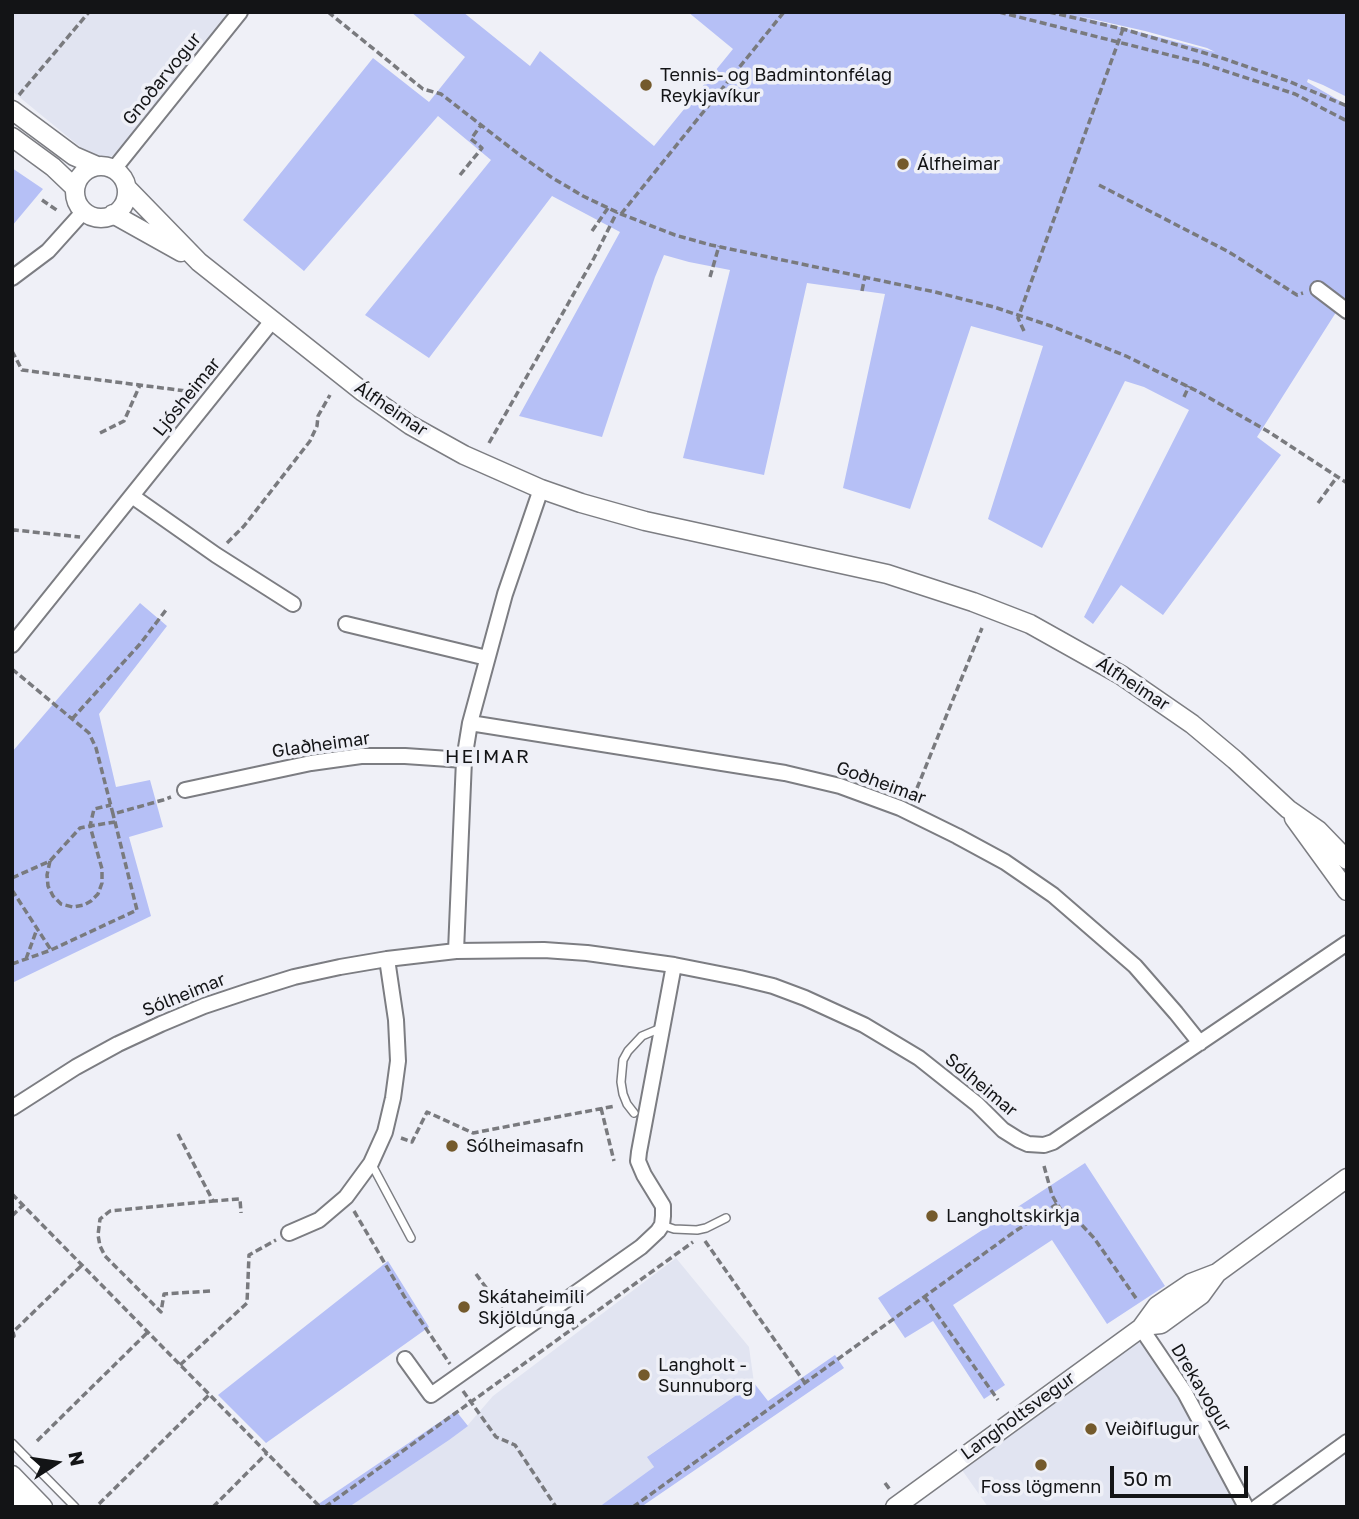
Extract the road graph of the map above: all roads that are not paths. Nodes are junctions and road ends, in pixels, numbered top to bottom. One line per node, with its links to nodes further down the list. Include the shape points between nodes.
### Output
1 (240, 12): 4 (street, Gnoðarvogur)
2 (16, 103): 4 (street, via 74,156)
3 (12, 137): 5 (street)
4 (106, 168): 5 (street, via 89,168); 6 (street, via 125,180)
5 (75, 188): 7 (street)
6 (127, 188): 8 (street, via 124,203); 9 (street, Álfheimar)
7 (84, 211): 8 (street, via 98,217); 10 (street, via 48,251)
8 (113, 215): 9 (street, Álfheimar)
9 (199, 262): 13 (street, Álfheimar)
10 (12, 278)
11 (1318, 289): 12 (street)
12 (1347, 311)
13 (272, 321): 14 (street, Álfheimar, via 410,425); 15 (street, Ljósheimar)
14 (541, 489): 19 (street); 23 (street, Álfheimar, via 645,521 887,574 1020,620 1146,691 1207,736)
15 (132, 496): 16 (street); 18 (street, Ljósheimar)
16 (293, 604)
17 (346, 624): 19 (street)
18 (12, 645)
19 (487, 658): 20 (street)
20 (470, 723): 21 (street); 31 (street, Goðheimar, via 785,774 840,786 908,812 1005,862 1053,894 1135,966)
21 (464, 760): 22 (street, Glaðheimar, via 361,756); 27 (street)
22 (185, 790)
23 (1288, 809): 24 (street, Álfheimar, via 1318,830); 25 (street, Álfheimar)
24 (1347, 860)
25 (1347, 891)
26 (1347, 943): 31 (street, Sólheimar)
27 (456, 951): 28 (street, Sólheimar); 29 (street, Sólheimar, via 544,950)
28 (387, 959): 32 (street, Sólheimar, via 294,978 204,1006 76,1066); 34 (street, via 398,1061 393,1098)
29 (674, 964): 30 (street); 31 (street, Sólheimar, via 773,986 864,1025 919,1058 1003,1130 1028,1144 1053,1142)
30 (662, 1028): 33 (lane, via 642,1036 624,1060 623,1094); 37 (street, via 638,1161 663,1206)
31 (1200, 1043)
32 (12, 1108)
33 (635, 1113)
34 (371, 1163): 38 (street, via 346,1197 319,1220); 39 (lane)
35 (1347, 1178): 40 (street, Langholtsvegur, via 1217,1273 1191,1283 1157,1306)
36 (726, 1218): 37 (lane, via 697,1230)
37 (662, 1225): 41 (street, via 641,1247 519,1333 459,1382 431,1395)
38 (289, 1233)
39 (411, 1238)
40 (1142, 1327): 49 (street, Langholtsvegur); 50 (street, Drekavogur, via 1185,1393)
41 (405, 1359)
42 (1347, 1442): 51 (street)
43 (12, 1443): 48 (lane)
44 (12, 1475): 47 (street)
45 (12, 1498): 46 (street)
46 (21, 1507)
47 (43, 1507)
48 (75, 1507)
49 (895, 1507)
50 (1246, 1507)
51 (1257, 1507)

